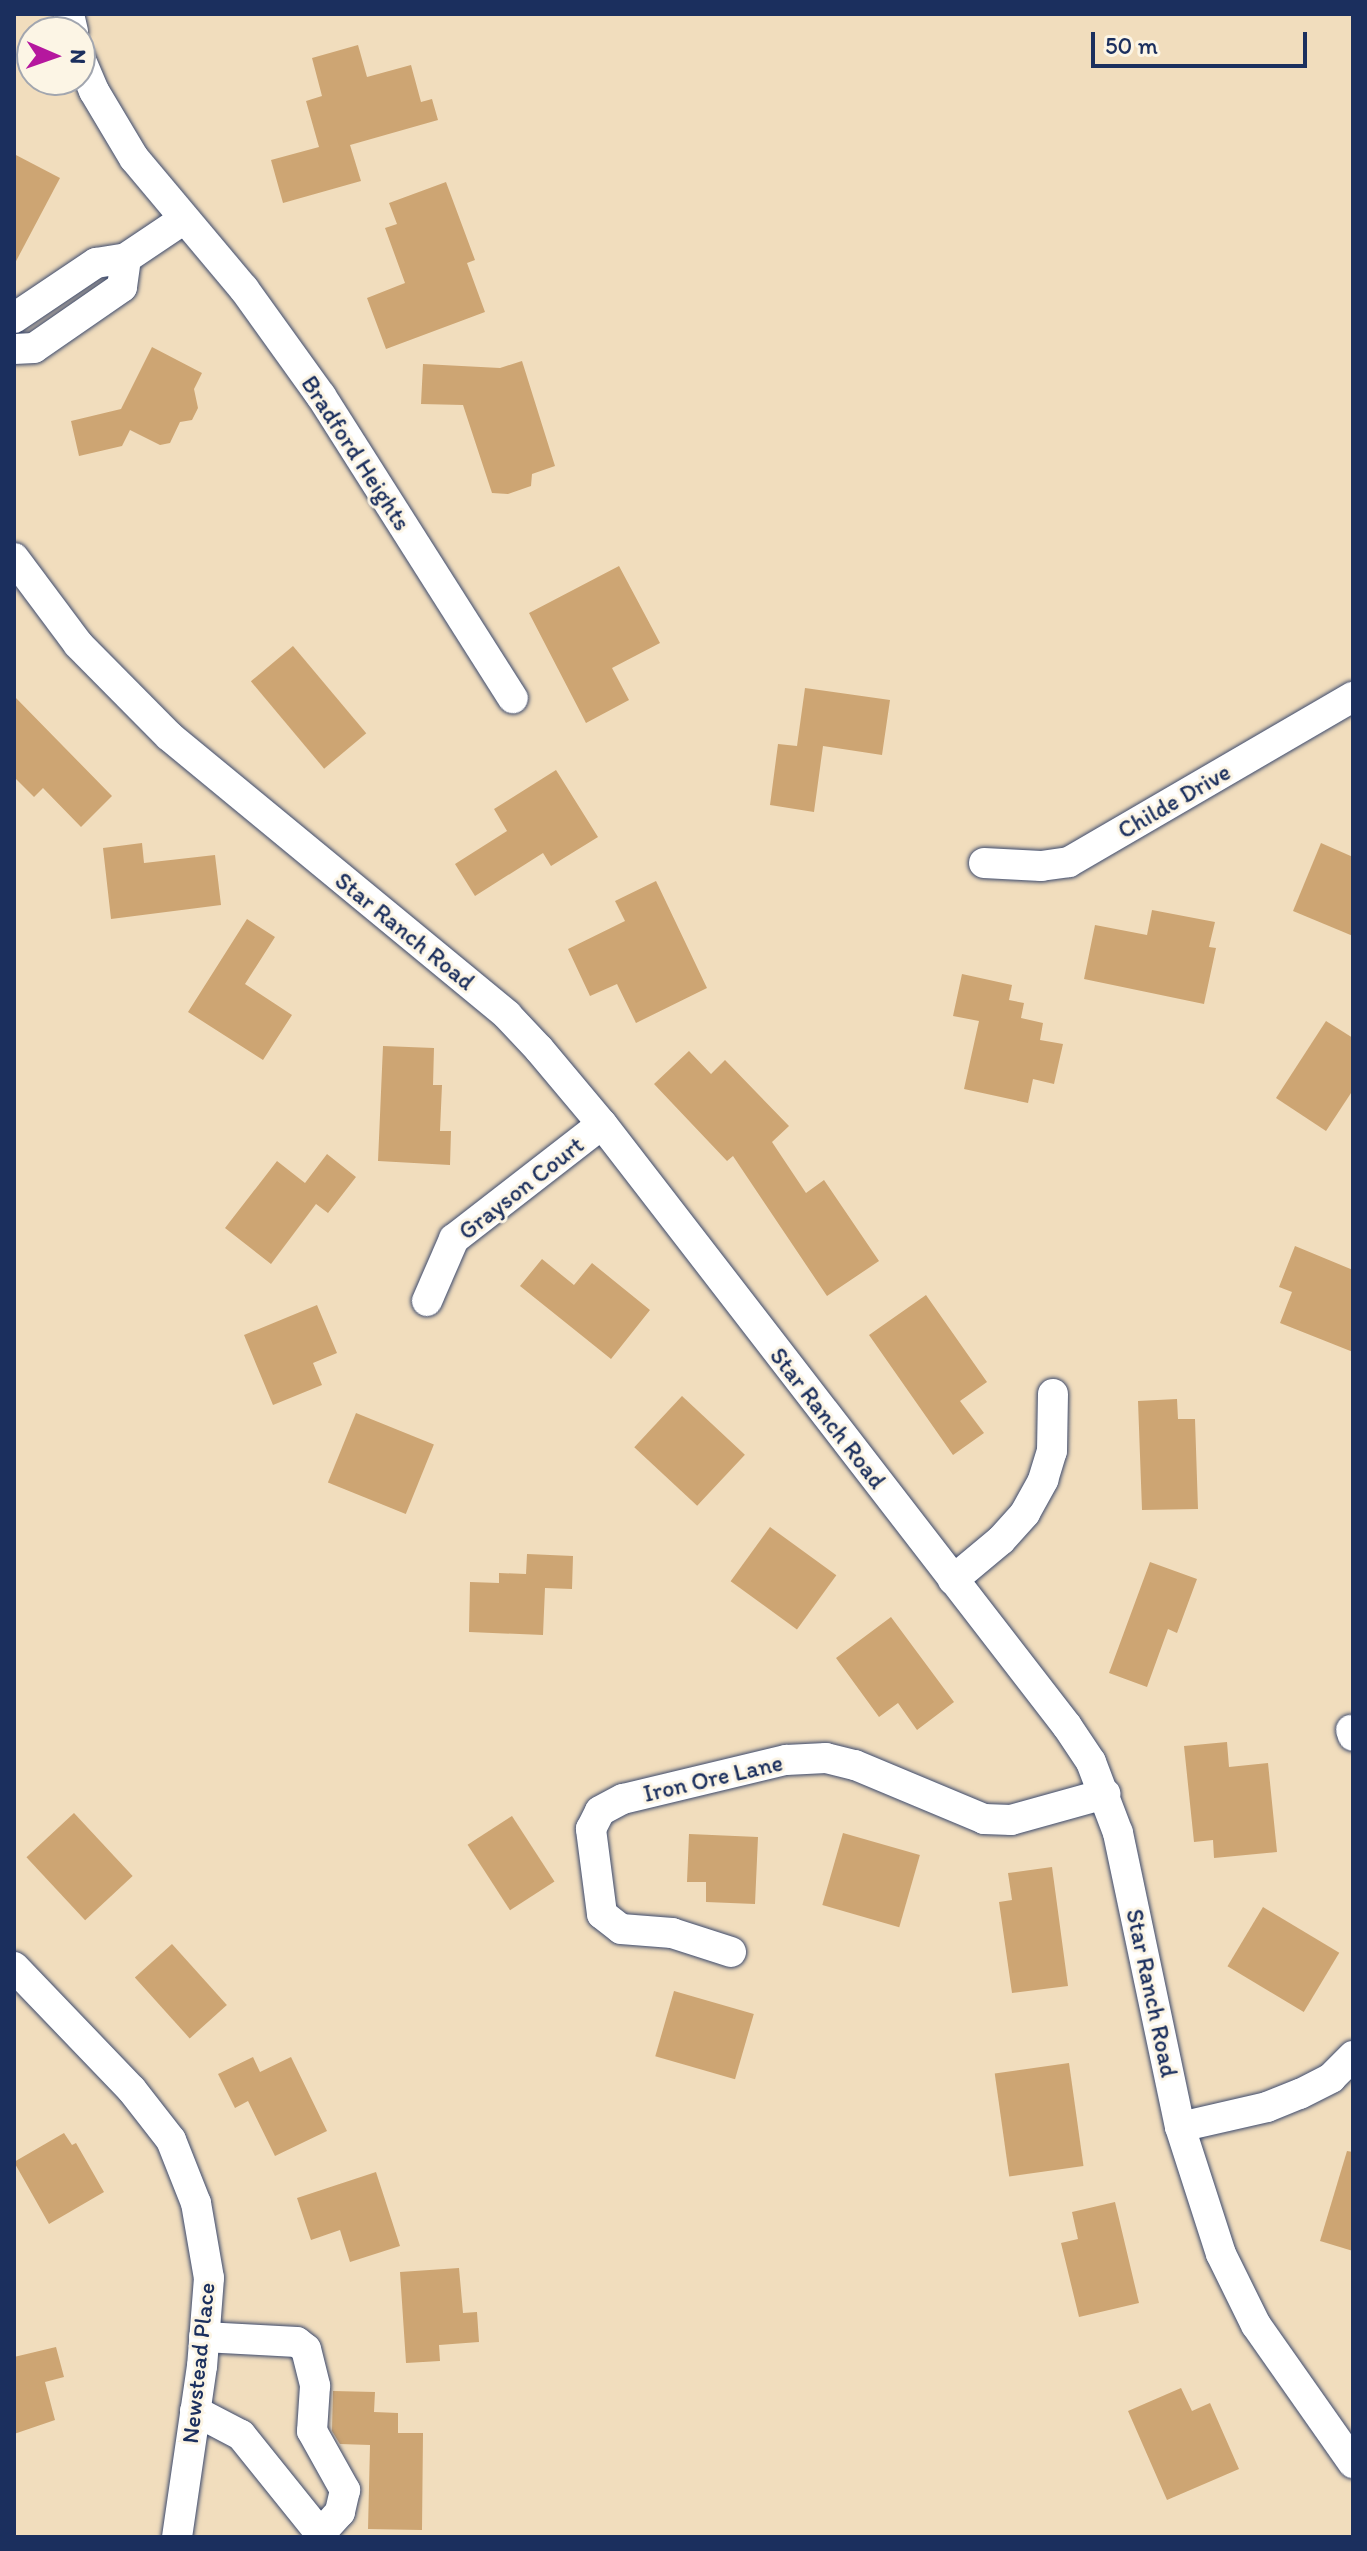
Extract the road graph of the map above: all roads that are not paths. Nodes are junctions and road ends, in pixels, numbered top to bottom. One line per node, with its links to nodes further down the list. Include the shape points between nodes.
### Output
1 (96, 94): 2 (street, Bradford Heights, via 134,158)
2 (184, 219): 3 (street); 8 (street, Bradford Heights, via 244,289 321,396)
3 (126, 258): 4 (street, via 96,263); 5 (street, via 122,287 34,348)
4 (14, 318)
5 (14, 349)
6 (14, 558): 10 (street, Star Ranch Road, via 119,689 507,1015)
7 (1353, 697): 9 (street, Childe Drive, via 1069,862)
8 (513, 698)
9 (984, 863)
10 (602, 1124): 11 (street, Grayson Court, via 454,1239); 13 (street, Star Ranch Road)
11 (427, 1301)
12 (1053, 1394): 13 (street, via 1052,1451 1043,1480 1025,1513 1001,1540)
13 (953, 1580): 14 (street, Star Ranch Road, via 1067,1726)
14 (1105, 1794): 15 (street, Iron Ore Lane, via 1011,1820 984,1819 826,1758 786,1760 623,1799 600,1811 591,1829 602,1914 621,1929 672,1933); 18 (street, Star Ranch Road, via 1118,1833)
15 (731, 1952)
16 (14, 1967): 19 (street, Newstead Place, via 132,2090 171,2140 196,2203 209,2278)
17 (1353, 2056): 18 (street, via 1331,2078 1300,2094)
18 (1180, 2127): 21 (street, Star Ranch Road, via 1221,2254 1256,2325)
19 (204, 2337): 20 (street, Newstead Place); 22 (street, via 297,2342 306,2349 315,2386 312,2431 345,2490 340,2512)
20 (195, 2411): 22 (street, via 241,2435); 23 (street, Newstead Place)
21 (1353, 2463)
22 (322, 2535)
23 (177, 2537)

